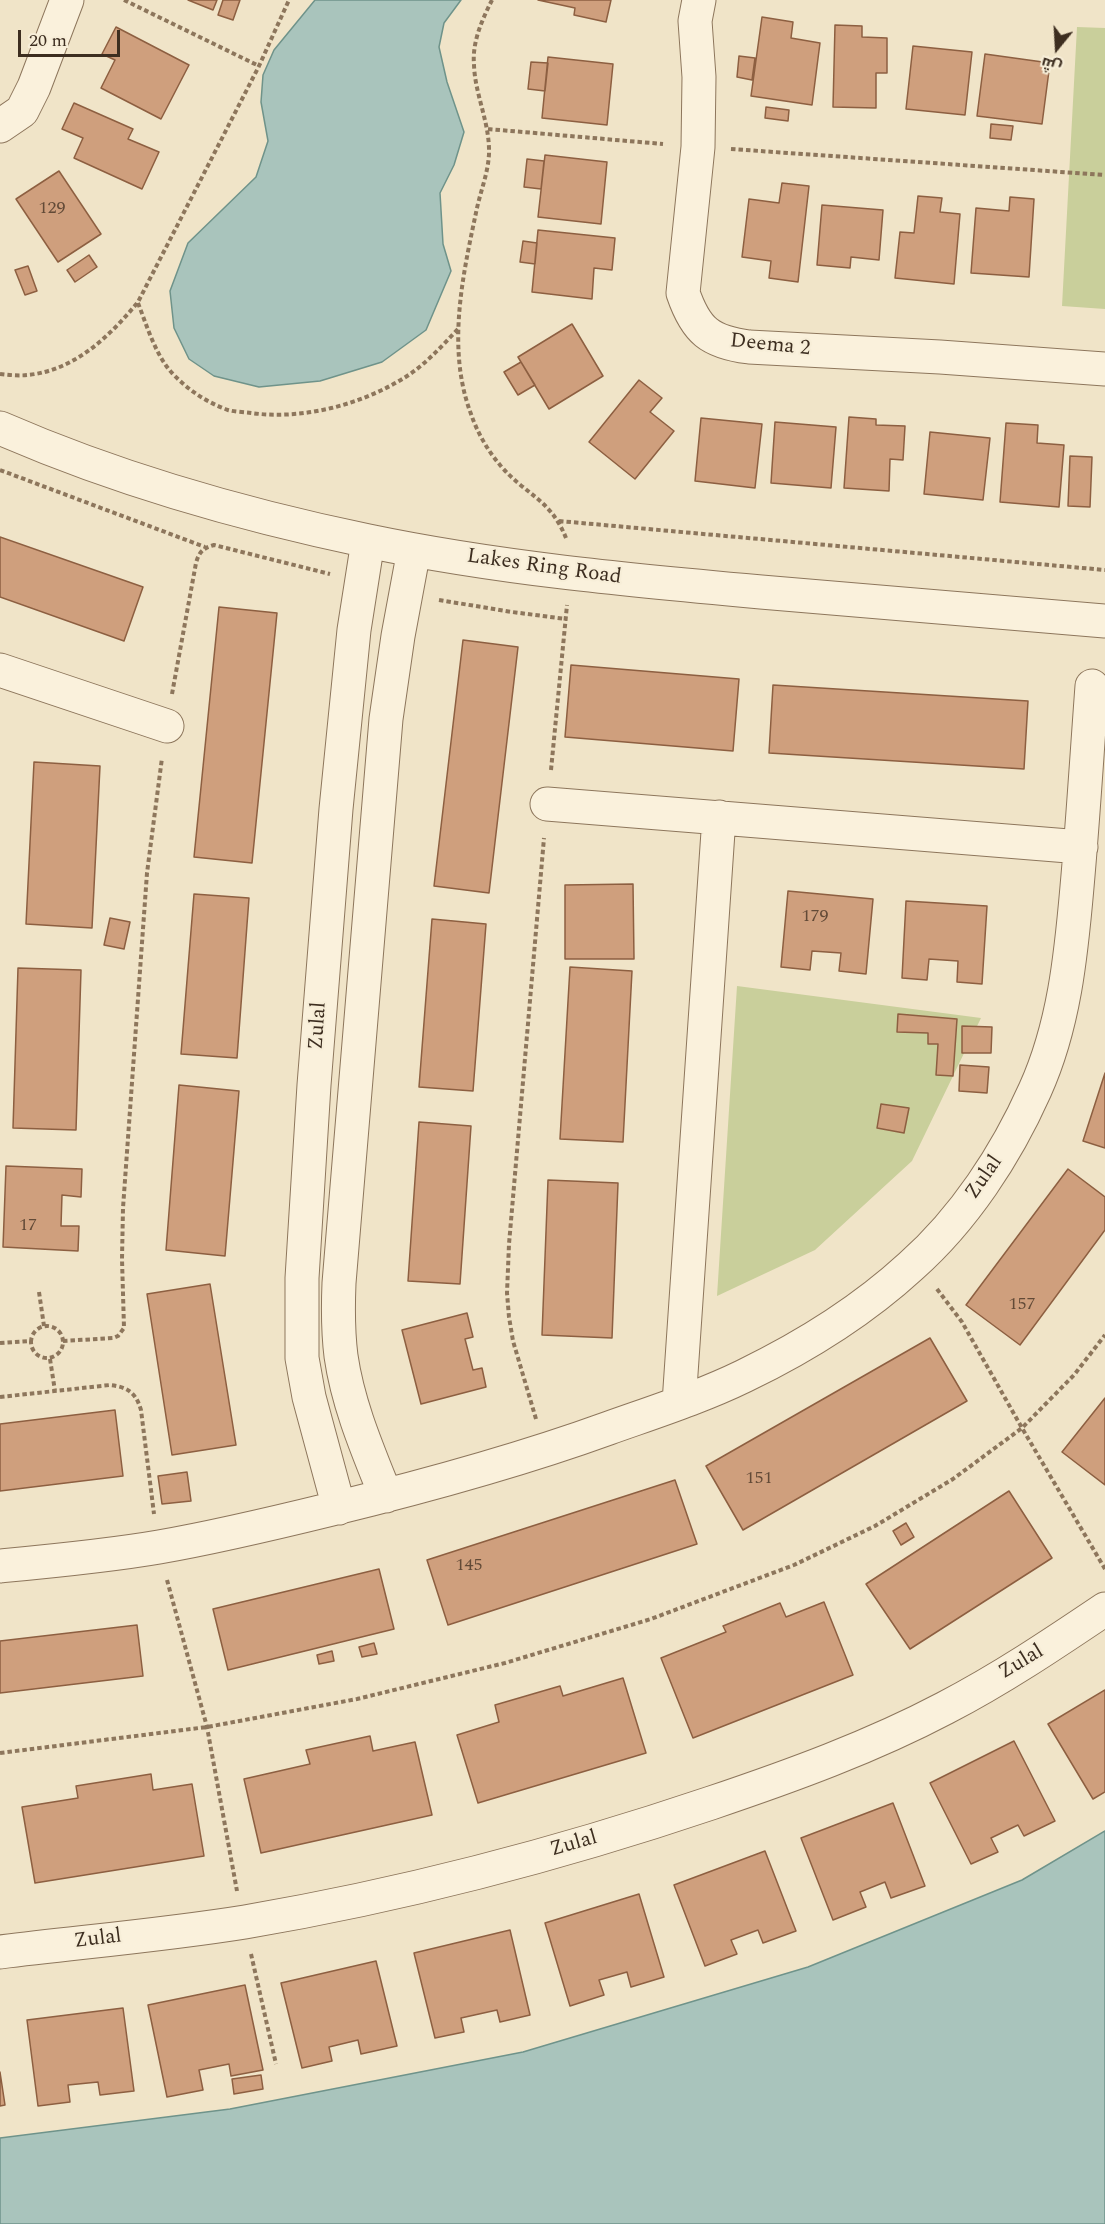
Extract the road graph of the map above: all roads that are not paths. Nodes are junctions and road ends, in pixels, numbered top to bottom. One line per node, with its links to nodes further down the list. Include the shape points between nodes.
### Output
1 (67, 0): 3 (street, via 22,111)
2 (699, 0): 4 (street, Deema 2, via 695,21 698,147 683,294 691,315 706,333 726,344 749,347)
3 (0, 126)
4 (1105, 369)
5 (0, 428): 6 (street, Lakes Ring Road, via 195,498)
6 (368, 541): 7 (street, Lakes Ring Road); 17 (street, Zulal, via 354,630 336,809 314,1085 301,1318 302,1358 309,1397)
7 (414, 550): 8 (street, Lakes Ring Road, via 684,585); 16 (street, Zulal, via 386,718 339,1283 338,1319 348,1391)
8 (1105, 621)
9 (2, 678): 11 (street)
10 (1092, 686): 14 (street, Zulal)
11 (167, 726)
12 (547, 804): 13 (street)
13 (719, 817): 14 (street); 15 (street)
14 (1081, 847): 15 (street, Zulal, via 1072,946 1060,1019 1036,1088 1003,1153 961,1213 913,1265 858,1310 741,1378)
15 (679, 1403): 16 (street, Zulal, via 546,1451)
16 (386, 1496): 17 (street, Zulal)
17 (339, 1508): 18 (street, Zulal, via 158,1547)
18 (0, 1566)
19 (1105, 1609): 20 (street, Zulal, via 1032,1659 945,1708 856,1751 665,1818 480,1871 370,1897 243,1922)
20 (0, 1952)

